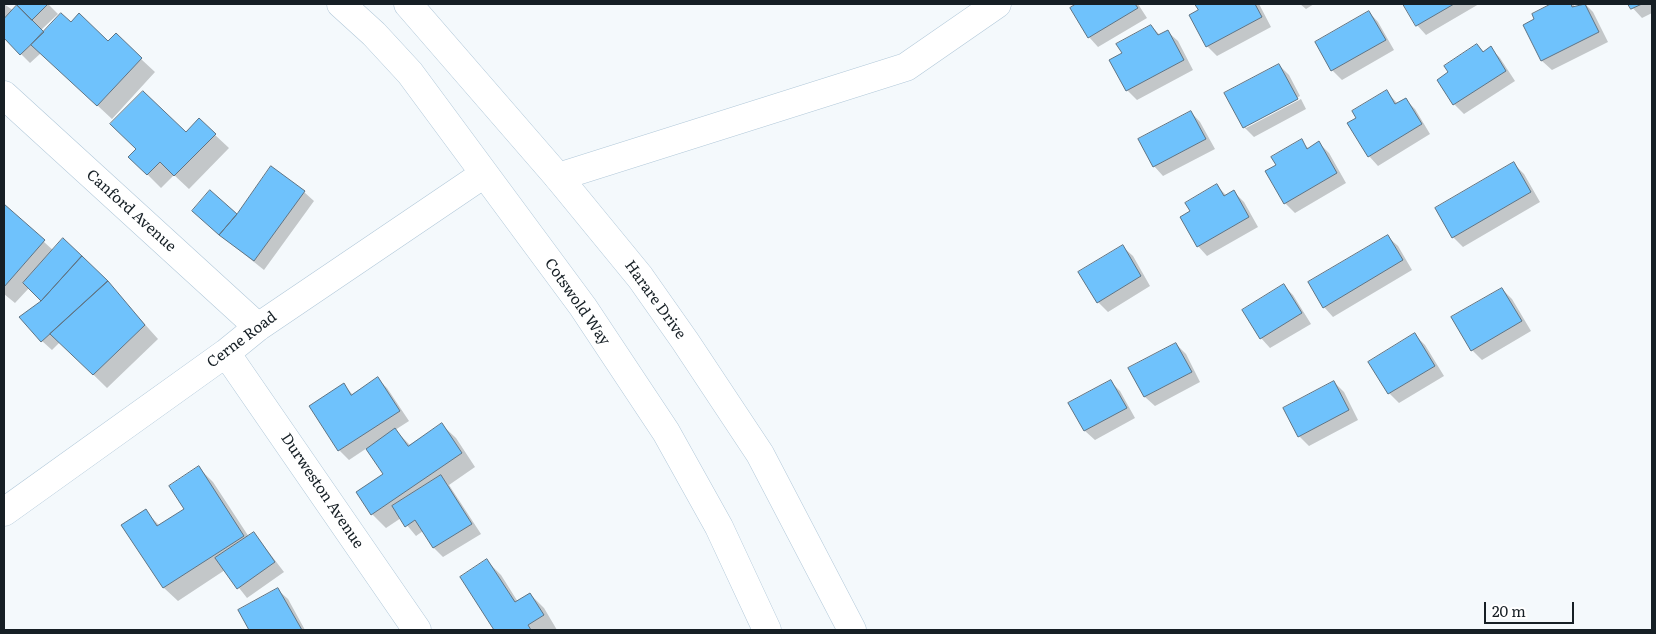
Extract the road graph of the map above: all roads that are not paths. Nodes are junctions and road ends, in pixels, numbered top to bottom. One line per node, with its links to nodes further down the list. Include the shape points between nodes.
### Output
1 (341, 4): 5 (street, Cotswold Way, via 410,73)
2 (408, 4): 6 (street, Harare Drive)
3 (996, 4): 6 (street, via 906,67)
4 (4, 95): 7 (street, Canford Avenue)
5 (484, 174): 7 (street, Cerne Road); 11 (street, Cotswold Way, via 582,307 666,432 719,527)
6 (558, 177): 12 (street, Harare Drive, via 640,277 760,454)
7 (258, 327): 8 (street, Cerne Road)
8 (226, 352): 9 (street, Cerne Road); 10 (street, Durweston Avenue)
9 (4, 512)
10 (417, 630)
11 (767, 630)
12 (852, 630)

